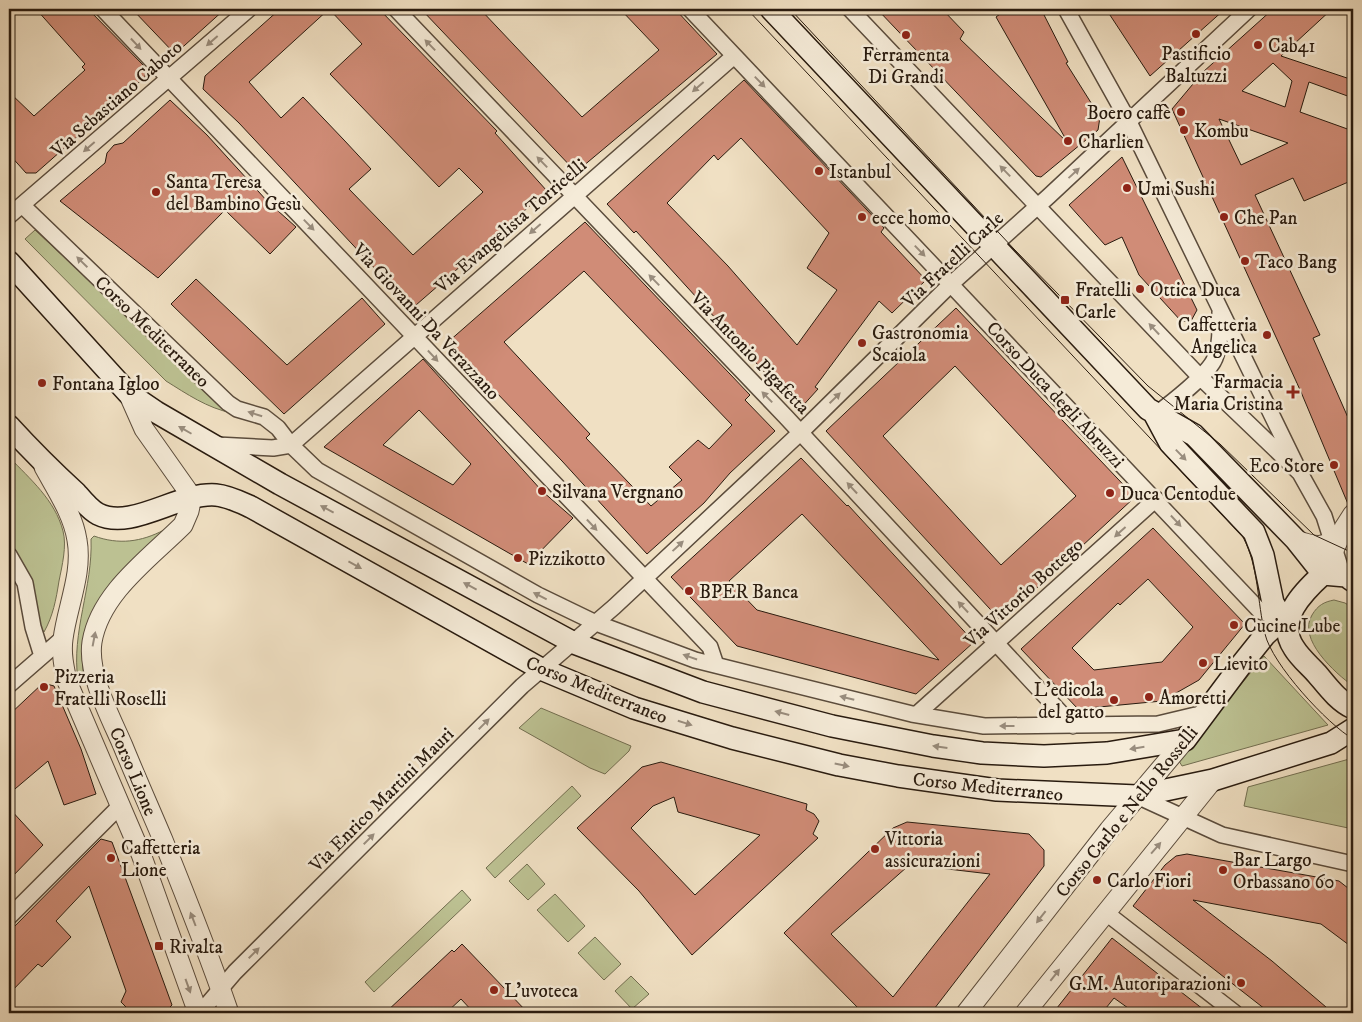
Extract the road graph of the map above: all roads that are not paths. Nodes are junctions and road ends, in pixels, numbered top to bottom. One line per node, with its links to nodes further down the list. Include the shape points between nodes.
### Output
1 (103, 9): 10 (street, Via Giovanni Da Verazzano, one-way to 10)
2 (249, 9): 10 (street, Via Sebastiano Caboto, one-way to 10)
3 (396, 9): 12 (street, Via Antonio Pigafetta, one-way to 3)
4 (690, 9): 9 (street, Corso Duca degli Abruzzi)
5 (771, 9): 16 (main road)
6 (850, 9): 14 (street, one-way to 6)
7 (1066, 9): 11 (street)
8 (1249, 9): 11 (street, Via Fratelli Carle)
9 (734, 56): 12 (street, Via Evangelista Torricelli, one-way to 12); 18 (street, Corso Duca degli Abruzzi, one-way to 18)
10 (169, 79): 13 (street, Via Sebastiano Caboto, one-way to 13); 20 (street, Via Giovanni Da Verazzano, one-way to 20)
11 (1129, 122): 14 (street, Via Fratelli Carle, one-way to 11); 19 (street)
12 (573, 195): 20 (street, Via Evangelista Torricelli, one-way to 20); 25 (street, Via Antonio Pigafetta, one-way to 12)
13 (22, 205): 15 (street, Via Sebastiano Caboto); 27 (street, Corso Mediterraneo, one-way to 13, via 278,428 264,417 228,403)
14 (1039, 206): 16 (street, Via Fratelli Carle); 21 (street, one-way to 14)
15 (9, 216)
16 (993, 246): 18 (street, Via Fratelli Carle); 23 (main road)
17 (9, 262): 22 (main road, Corso Mediterraneo)
18 (951, 284): 25 (street, Via Fratelli Carle, one-way to 18); 31 (street, Corso Duca degli Abruzzi)
19 (1220, 308): 21 (street, via 1220,337 1215,359); 29 (street)
20 (414, 335): 27 (street, Via Evangelista Torricelli); 37 (street, Via Giovanni Da Verazzano, one-way to 37)
21 (1200, 377): 23 (street); 29 (street)
22 (128, 393): 26 (main road, Corso Mediterraneo, one-way to 22); 30 (street, via 144,429)
23 (1155, 415): 33 (main road, via 1194,435); 38 (main road, one-way to 38, via 1170,443 1254,532 1263,555)
24 (9, 426): 28 (main road, Corso Lione)
25 (800, 433): 37 (street, Via Fratelli Carle, one-way to 25); 42 (street, Via Antonio Pigafetta, one-way to 25)
26 (212, 445): 27 (street, Corso Mediterraneo, via 273,448); 41 (main road, Corso Mediterraneo, one-way to 26)
27 (290, 445): 39 (street, Corso Mediterraneo, one-way to 27, via 538,595 375,504 317,470)
28 (39, 459): 30 (main road, Corso Mediterraneo, via 97,514 116,519); 40 (street, Corso Lione, via 58,493 78,541 78,558)
29 (1300, 473): 34 (street, via 1324,516)
30 (192, 497): 45 (main road, Corso Mediterraneo, one-way to 45, via 214,495 252,507); 62 (street, Corso Lione, one-way to 30, via 100,690 92,660 96,626 105,606 183,525)
31 (1156, 499): 38 (street, Corso Duca degli Abruzzi, one-way to 38, via 1260,611); 42 (street, Via Vittorio Bottego, one-way to 42)
32 (1349, 521): 34 (street)
33 (1296, 540): 34 (street); 36 (main road)
34 (1333, 547): 36 (street)
35 (9, 555): 43 (street, via 25,583)
36 (1340, 577): 38 (main road, Corso Carlo e Nello Rosselli, via 1303,594)
37 (642, 579): 39 (street, Via Fratelli Carle); 44 (street, Via Giovanni Da Verazzano, via 710,647)
38 (1278, 619): 47 (main road, via 1293,648 1338,698); 48 (main road, Corso Carlo e Nello Rosselli)
39 (596, 623): 41 (street, Via Fratelli Carle); 44 (street, Corso Mediterraneo, one-way to 39)
40 (63, 638): 43 (street); 57 (street, Corso Lione, via 62,658 67,681)
41 (574, 642): 45 (street, Via Enrico Martini Mauri); 53 (main road, Corso Mediterraneo, one-way to 41, via 1107,753 1044,756 982,753 933,746 832,726 704,692)
42 (996, 643): 49 (street, Via Vittorio Bottego); 50 (street, Via Antonio Pigafetta)
43 (42, 656): 46 (street)
44 (716, 665): 49 (street, Corso Mediterraneo, one-way to 44)
45 (541, 669): 56 (main road, Corso Mediterraneo, one-way to 56, via 634,708 732,738 839,765 997,790); 62 (street, Via Enrico Martini Mauri, one-way to 45)
46 (9, 685)
47 (1353, 708)
48 (1204, 713): 50 (street, Corso Mediterraneo, via 1158,724); 53 (main road, Corso Carlo e Nello Rosselli)
49 (917, 714): 50 (street, Corso Mediterraneo, one-way to 49, via 984,726)
50 (1073, 726)
51 (1353, 729): 54 (main road)
52 (1353, 739): 54 (main road)
53 (1185, 740): 56 (street, Corso Carlo e Nello Rosselli)
54 (1331, 743): 55 (main road)
55 (1212, 780): 56 (main road, Corso Mediterraneo); 58 (street)
56 (1137, 796): 58 (street); 65 (street, Corso Carlo e Nello Rosselli, one-way to 65)
57 (120, 806): 61 (street); 63 (street, Corso Lione, one-way to 63, via 141,854)
58 (1182, 818): 59 (street, via 1222,835); 60 (street, one-way to 58)
59 (1353, 864)
60 (1105, 912): 66 (street, one-way to 60); 67 (street)
61 (9, 917)
62 (220, 989): 63 (street, Via Enrico Martini Mauri); 64 (street, Corso Lione)
63 (199, 1013)
64 (229, 1013)
65 (966, 1013)
66 (1025, 1013)
67 (1235, 1013)

